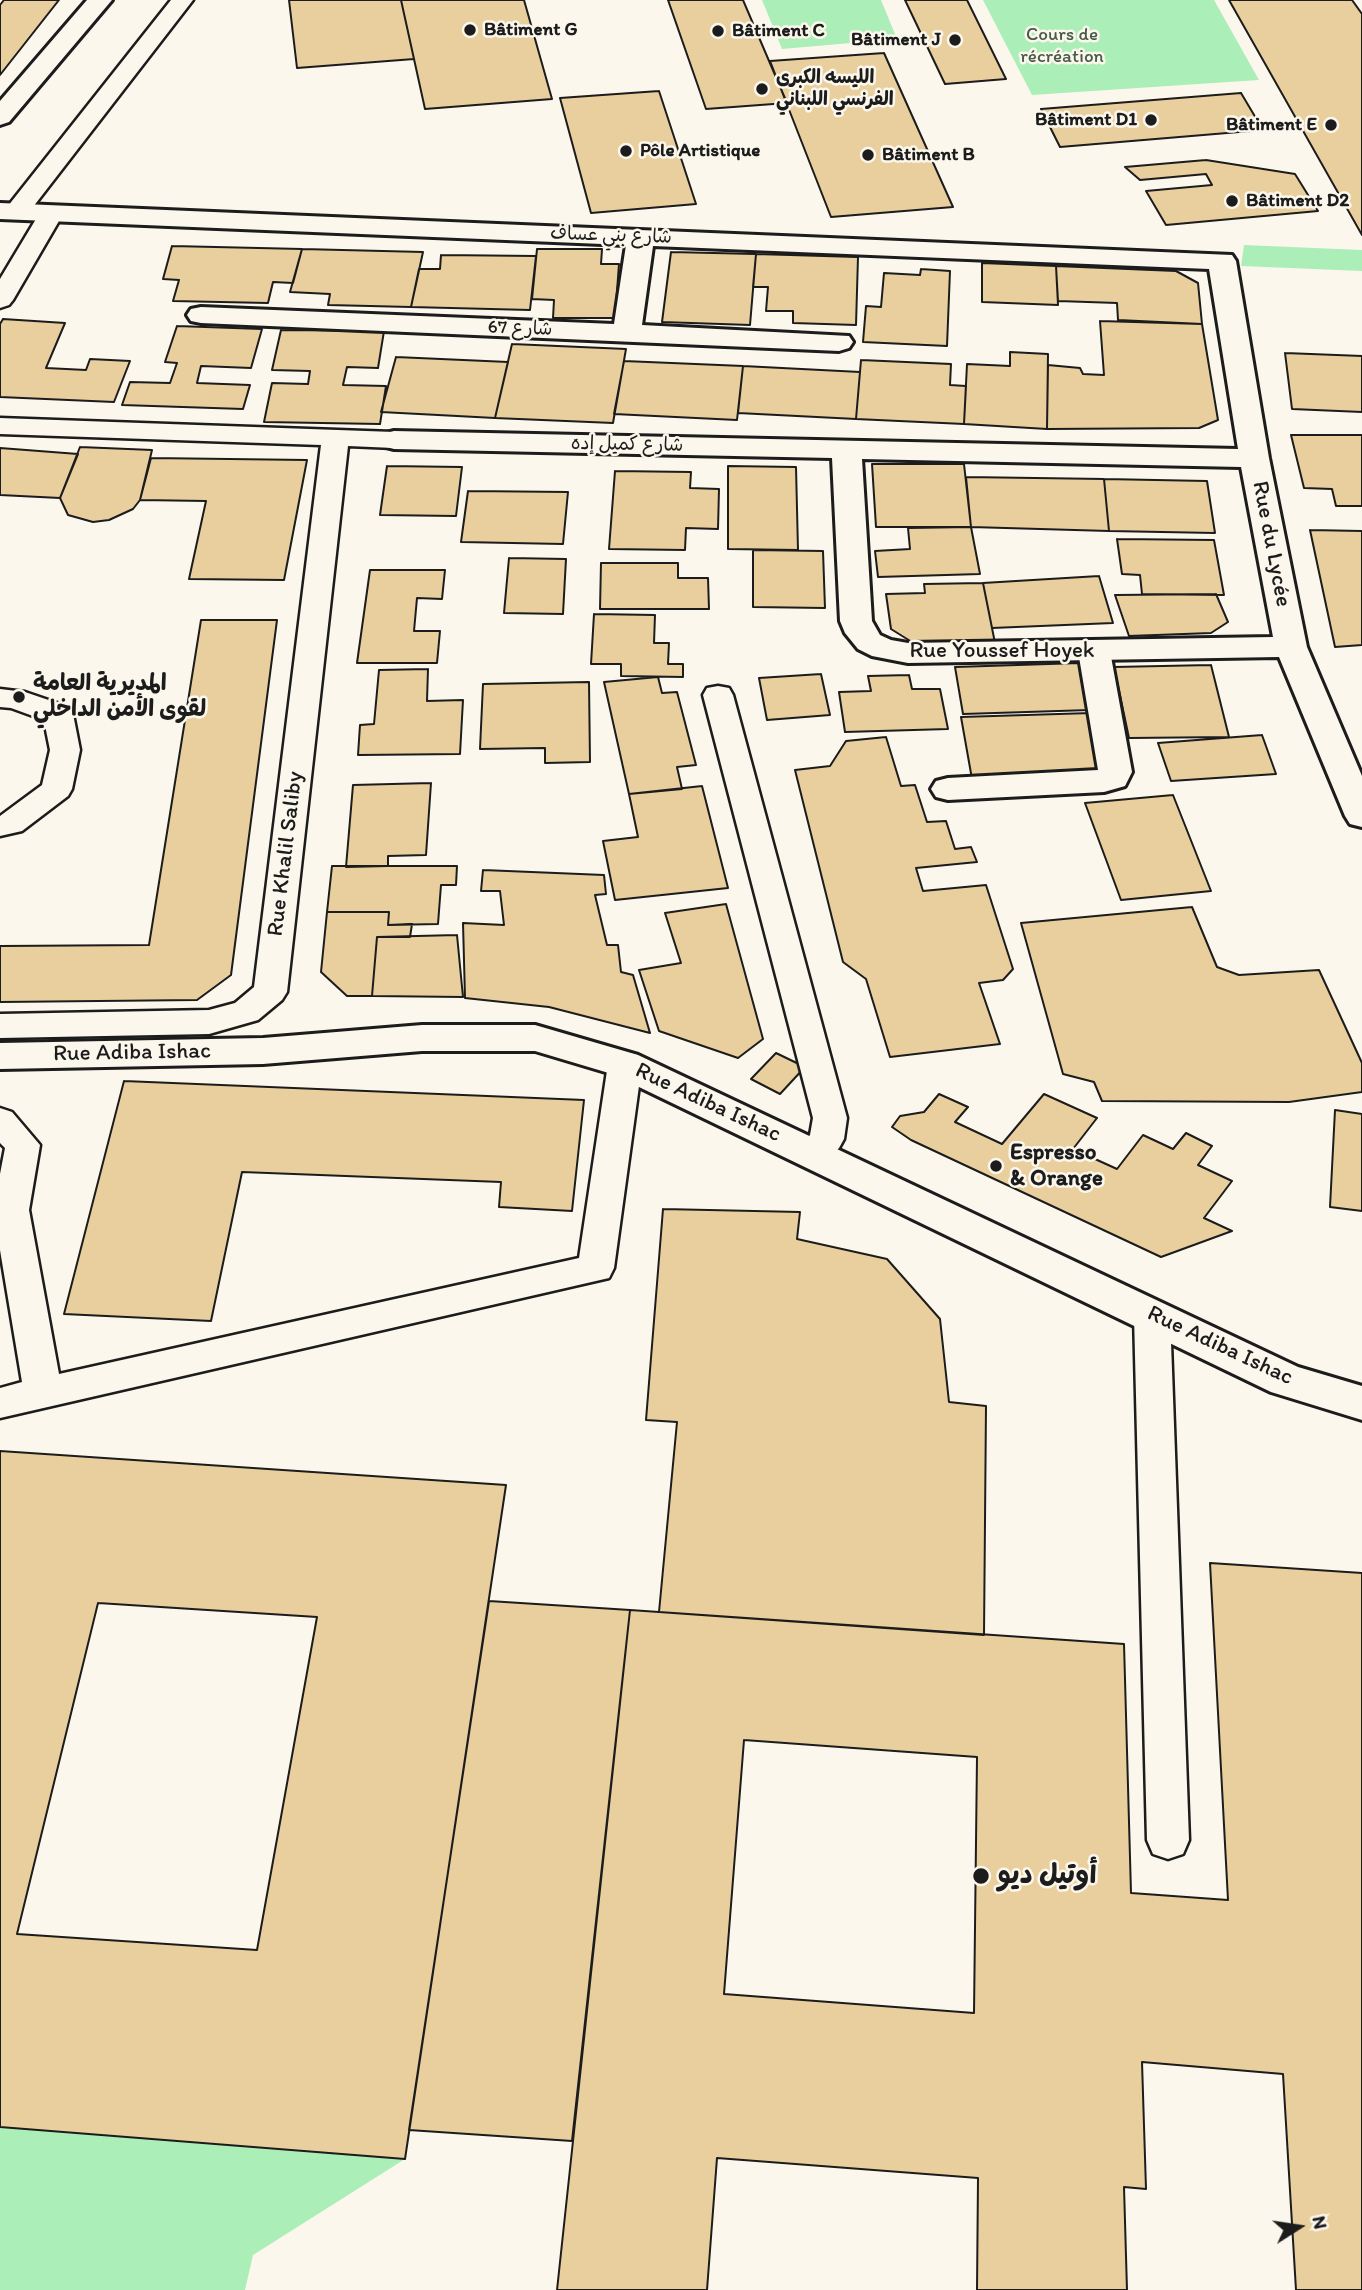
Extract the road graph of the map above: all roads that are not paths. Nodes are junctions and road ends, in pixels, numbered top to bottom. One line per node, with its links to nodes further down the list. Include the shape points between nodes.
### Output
1 (100, 0): 3 (street)
2 (182, 0): 4 (lane)
3 (0, 117)
4 (8, 211): 5 (street, شارع بني عساف)
5 (51, 214): 6 (street, شارع بني عساف); 8 (lane)
6 (641, 238): 7 (street, شارع بني عساف); 10 (street)
7 (1222, 261): 16 (street, Rue du Lycée)
8 (0, 300)
9 (201, 315): 10 (street, شارع 67)
10 (627, 333): 11 (street, شارع 67)
11 (839, 342)
12 (0, 426): 13 (lane, شارع كميل إده)
13 (335, 439): 14 (lane, شارع كميل إده); 24 (lane, Rue Khalil Saliby, via 270,992 246,1012 209,1022)
14 (394, 440): 15 (street, شارع كميل إده)
15 (846, 449): 16 (street, شارع كميل إده); 18 (street, Rue Youssef Hoyek, via 856,621 869,642 908,653)
16 (1254, 458): 17 (street, Rue du Lycée)
17 (1292, 647): 18 (street, Rue Youssef Hoyek); 22 (street, Rue du Lycée)
18 (1094, 651): 21 (street, via 1113,778)
19 (719, 695): 28 (lane, via 830,1118 827,1139)
20 (0, 698): 23 (lane, via 58,714 65,750 57,789 11,824)
21 (948, 789)
22 (1362, 816)
23 (0, 826)
24 (0, 1026)
25 (0, 1056): 26 (street, Rue Adiba Ishac, via 263,1051 422,1038 535,1038)
26 (625, 1064): 28 (street, Rue Adiba Ishac); 30 (lane, via 596,1268)
27 (0, 1121): 30 (lane, via 23,1145 11,1210)
28 (814, 1153): 29 (street, Rue Adiba Ishac)
29 (1152, 1315): 31 (street, Rue Adiba Ishac, via 1286,1380); 33 (lane)
30 (43, 1392): 32 (lane)
31 (1362, 1402)
32 (0, 1403)
33 (1168, 1840)

